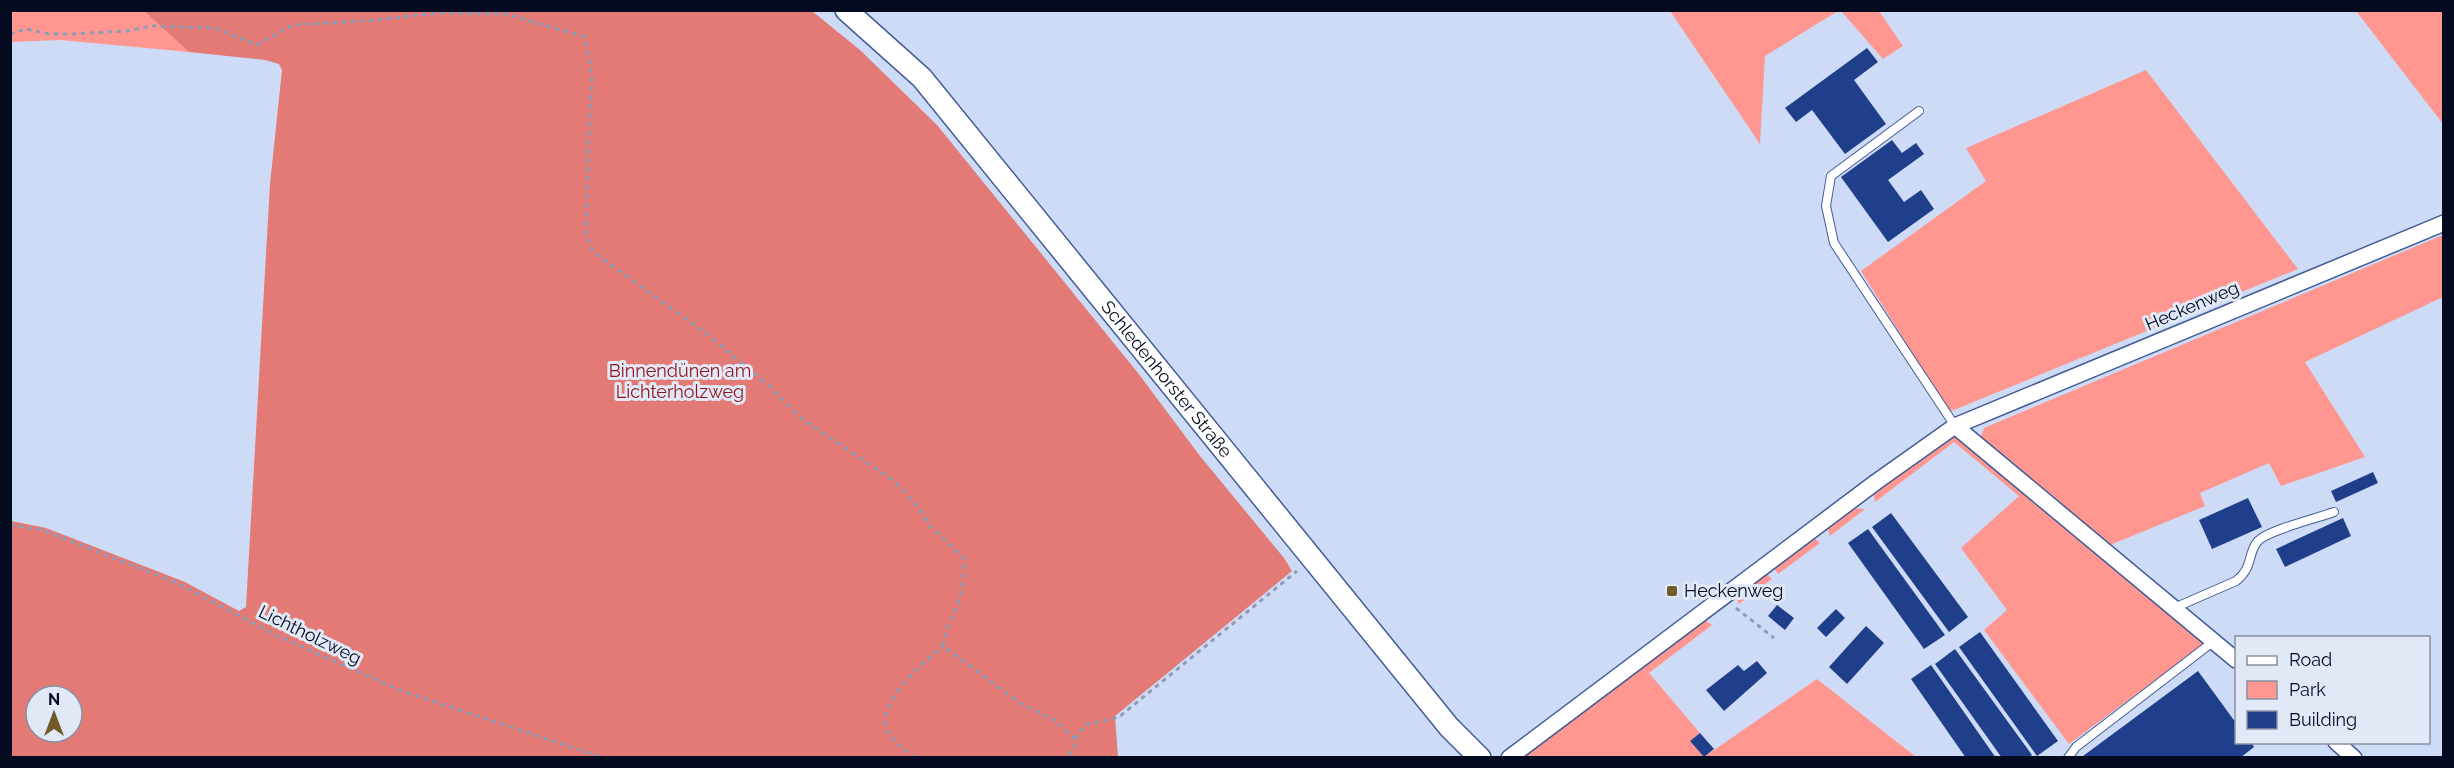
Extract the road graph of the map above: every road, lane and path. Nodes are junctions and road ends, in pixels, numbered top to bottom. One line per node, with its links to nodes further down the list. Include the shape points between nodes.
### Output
1 (846, 10): 8 (street, Schledenhorster Straße, via 922,78)
2 (10, 34): 13 (path, via 26,29 72,34 153,26 215,28 256,45 293,25 477,13 506,14 585,37 592,76 586,236 593,252 706,334 802,419 893,480 931,527 964,558 964,580 945,629)
3 (1919, 111): 5 (lane, via 1832,176 1826,206 1834,243)
4 (2444, 222): 5 (street, Heckenweg)
5 (1955, 426): 9 (street, Heckenweg); 10 (street)
6 (2334, 512): 10 (lane, via 2267,535 2255,546 2243,576)
7 (10, 525): 17 (path, Lichtholzweg, via 42,530 177,583 275,635 402,692)
8 (1311, 557): 15 (path, via 1119,717 1085,725); 20 (street, Schledenhorster Straße, via 1449,726)
9 (1724, 596): 11 (path); 21 (street, Heckenweg)
10 (2174, 608): 12 (street)
11 (1774, 638)
12 (2214, 641): 14 (street); 22 (lane, via 2076,747)
13 (943, 646): 15 (path, via 1020,703 1056,721); 18 (path, via 917,669 887,708 889,735)
14 (2235, 659)
15 (1075, 739): 19 (path, via 1076,747)
16 (2338, 744): 23 (street)
17 (604, 758)
18 (915, 758)
19 (1066, 758)
20 (1480, 758)
21 (1509, 758)
22 (2068, 758)
23 (2354, 758)

